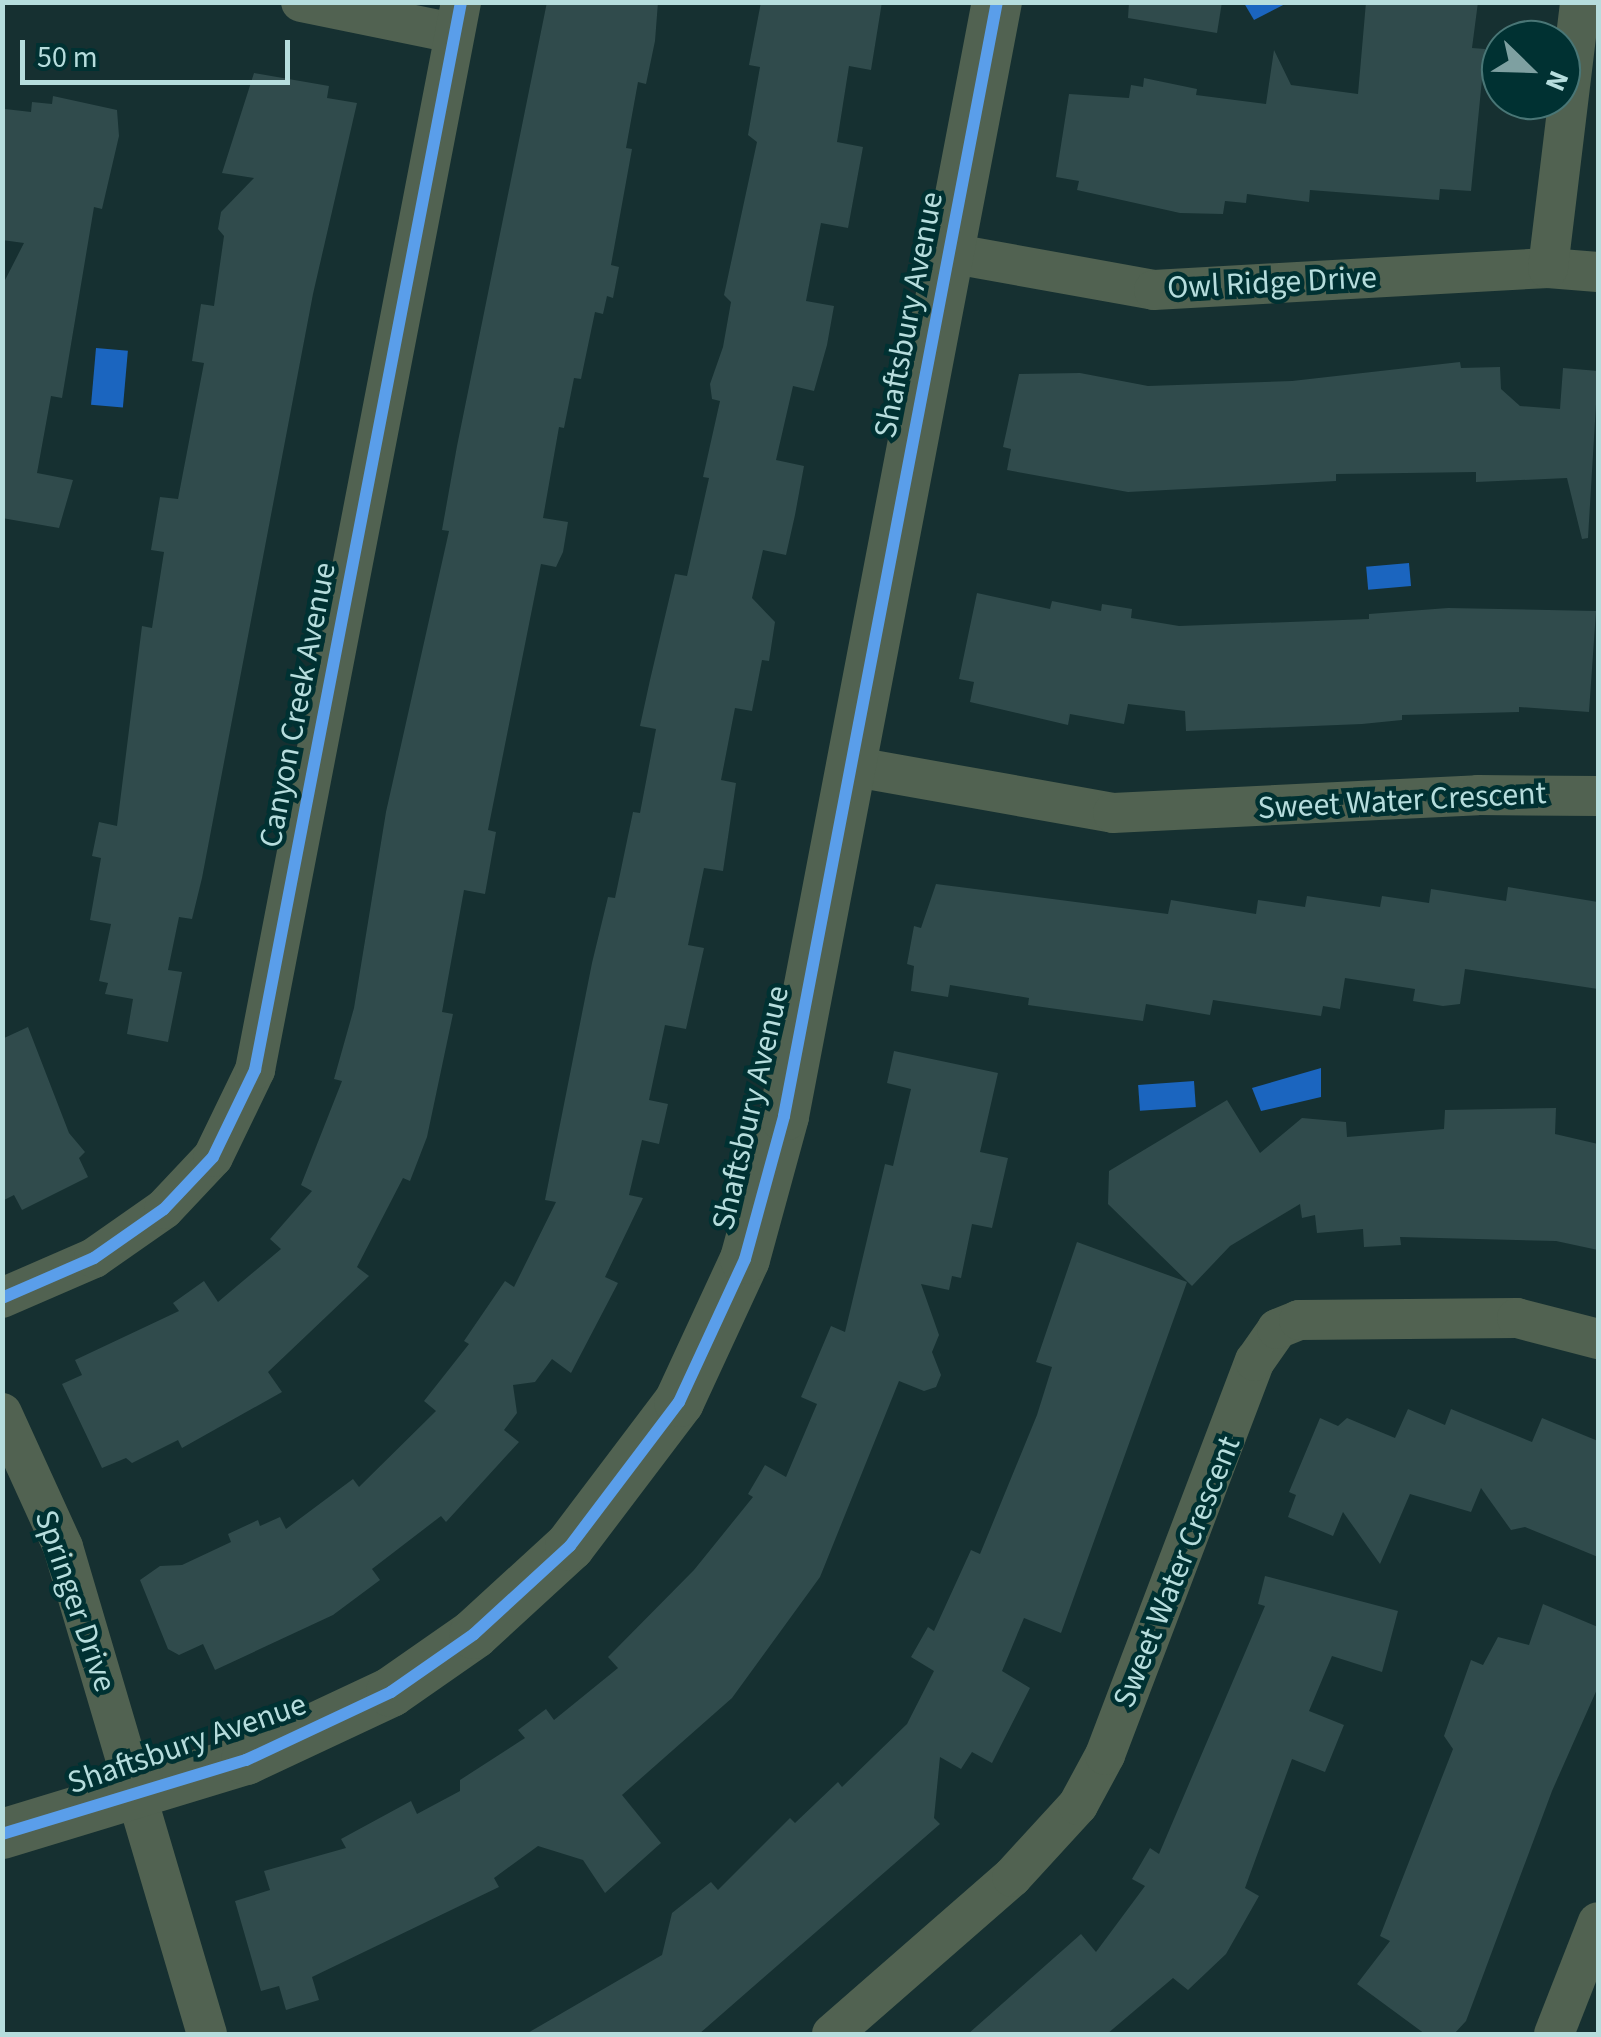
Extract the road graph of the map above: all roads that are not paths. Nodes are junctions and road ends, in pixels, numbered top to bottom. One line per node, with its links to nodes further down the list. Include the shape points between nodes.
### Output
1 (301, 2): 4 (street)
2 (997, 2): 5 (street, Shaftsbury Avenue)
3 (1580, 2): 6 (street)
4 (458, 18): 10 (street, Canyon Creek Avenue, via 256,1070 212,1157 164,1209 94,1258)
5 (949, 252): 6 (street, Owl Ridge Drive, via 1154,290); 8 (street, Shaftsbury Avenue)
6 (1548, 268): 7 (street, Owl Ridge Drive)
7 (1598, 272)
8 (850, 766): 9 (street, Sweet Water Crescent, via 1113,813 1478,794); 13 (street, Shaftsbury Avenue, via 760,1214 714,1334 652,1443 570,1546 436,1662 292,1742)
9 (1598, 796)
10 (2, 1298)
11 (1598, 1339): 17 (street, Sweet Water Crescent, via 1516,1318 1299,1320 1277,1330 1255,1360 1127,1700 1078,1805 1012,1877)
12 (2, 1413): 13 (street, Springer Drive, via 62,1547)
13 (134, 1795): 14 (street, Shaftsbury Avenue); 16 (street)
14 (2, 1834)
15 (1598, 1922): 18 (street)
16 (207, 2034)
17 (832, 2034)
18 (1554, 2034)

